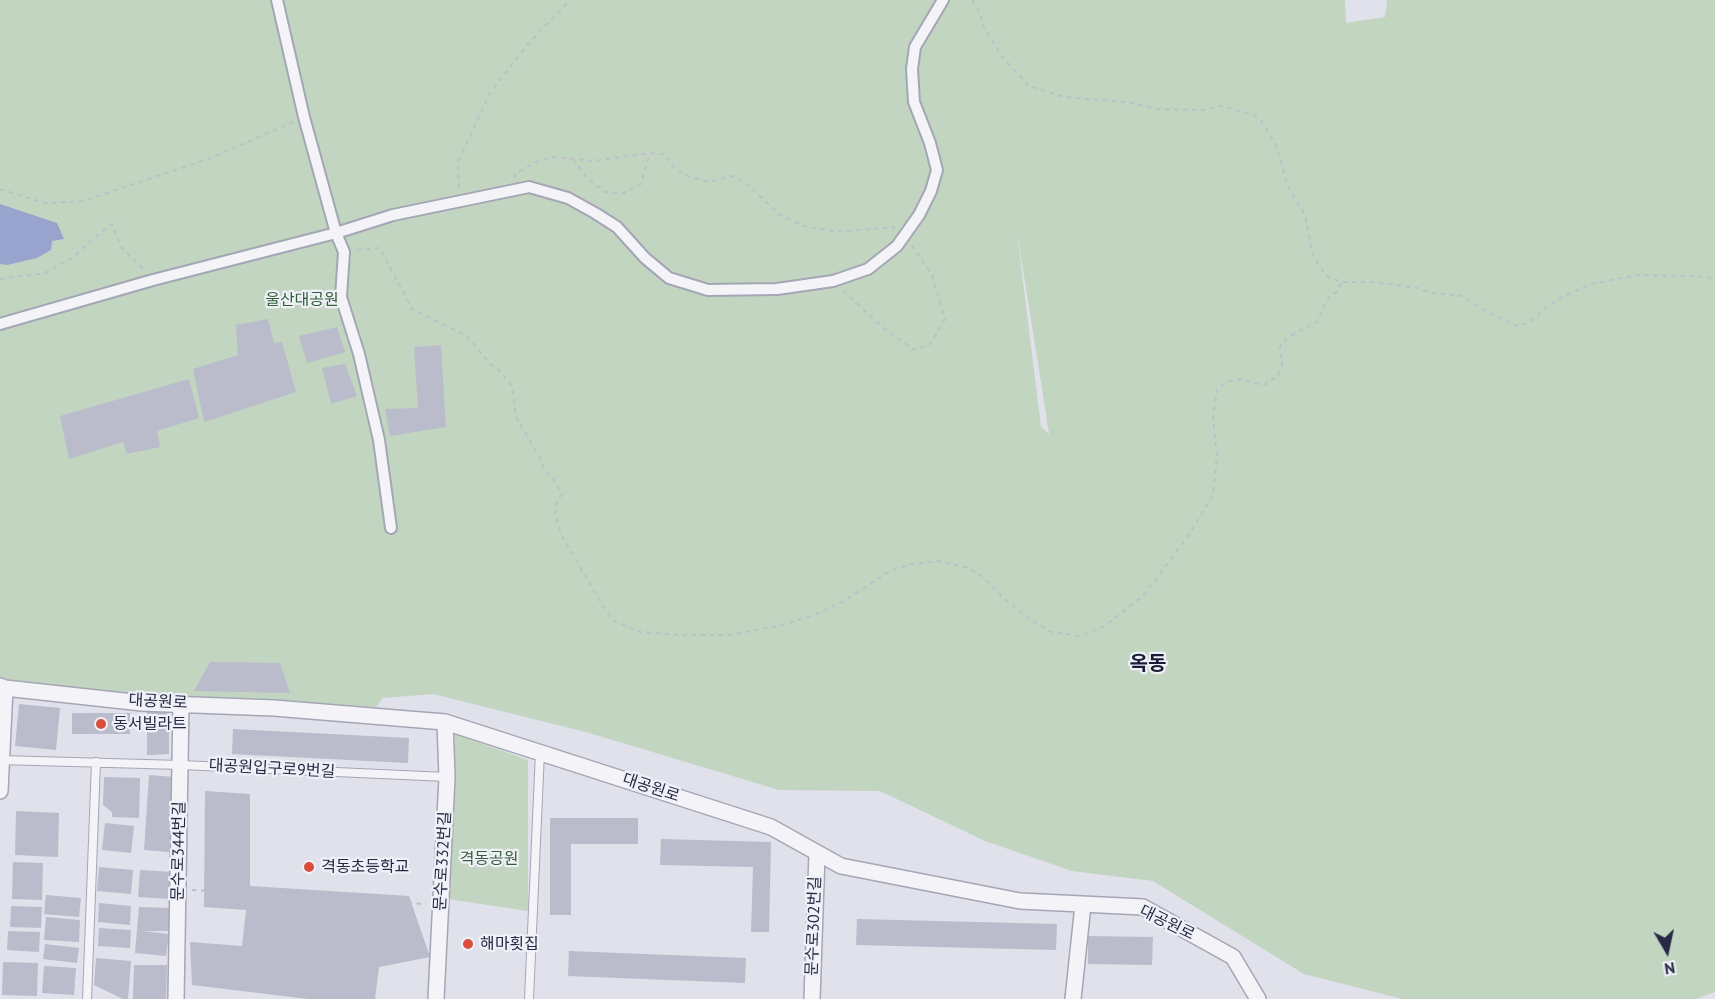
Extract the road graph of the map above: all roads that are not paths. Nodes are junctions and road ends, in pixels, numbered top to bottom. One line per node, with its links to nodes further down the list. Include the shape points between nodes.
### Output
1 (277, 0): 3 (street)
2 (943, 0): 3 (street, via 915,47 912,69 914,102 937,170 919,215 897,246 868,269 833,281 777,289 708,290 669,279 616,227 568,198 529,187 393,215)
3 (336, 233): 4 (street); 5 (street, via 344,252 341,297 380,440)
4 (0, 324)
5 (391, 528)
6 (3, 687): 7 (street, 대공원로); 10 (street)
7 (181, 704): 8 (street, 대공원로); 12 (street, 문수로344번길)
8 (445, 722): 9 (street, 대공원로); 13 (street, 문수로332번길)
9 (540, 752): 15 (street, 대공원로, via 771,827); 20 (lane)
10 (1, 760): 11 (lane, 대공원입구로9번길); 14 (street)
11 (96, 762): 12 (lane, 대공원입구로9번길); 17 (lane)
12 (181, 765): 13 (lane, 대공원입구로9번길); 18 (street, 문수로344번길)
13 (447, 777): 19 (street, 문수로332번길)
14 (0, 791)
15 (817, 853): 16 (street, 대공원로, via 841,866 1020,901); 21 (street, 문수로302번길)
16 (1083, 905): 22 (street); 23 (street, 대공원로, via 1143,907 1233,957)
17 (87, 999)
18 (176, 999)
19 (436, 999)
20 (530, 999)
21 (812, 999)
22 (1073, 999)
23 (1258, 999)

